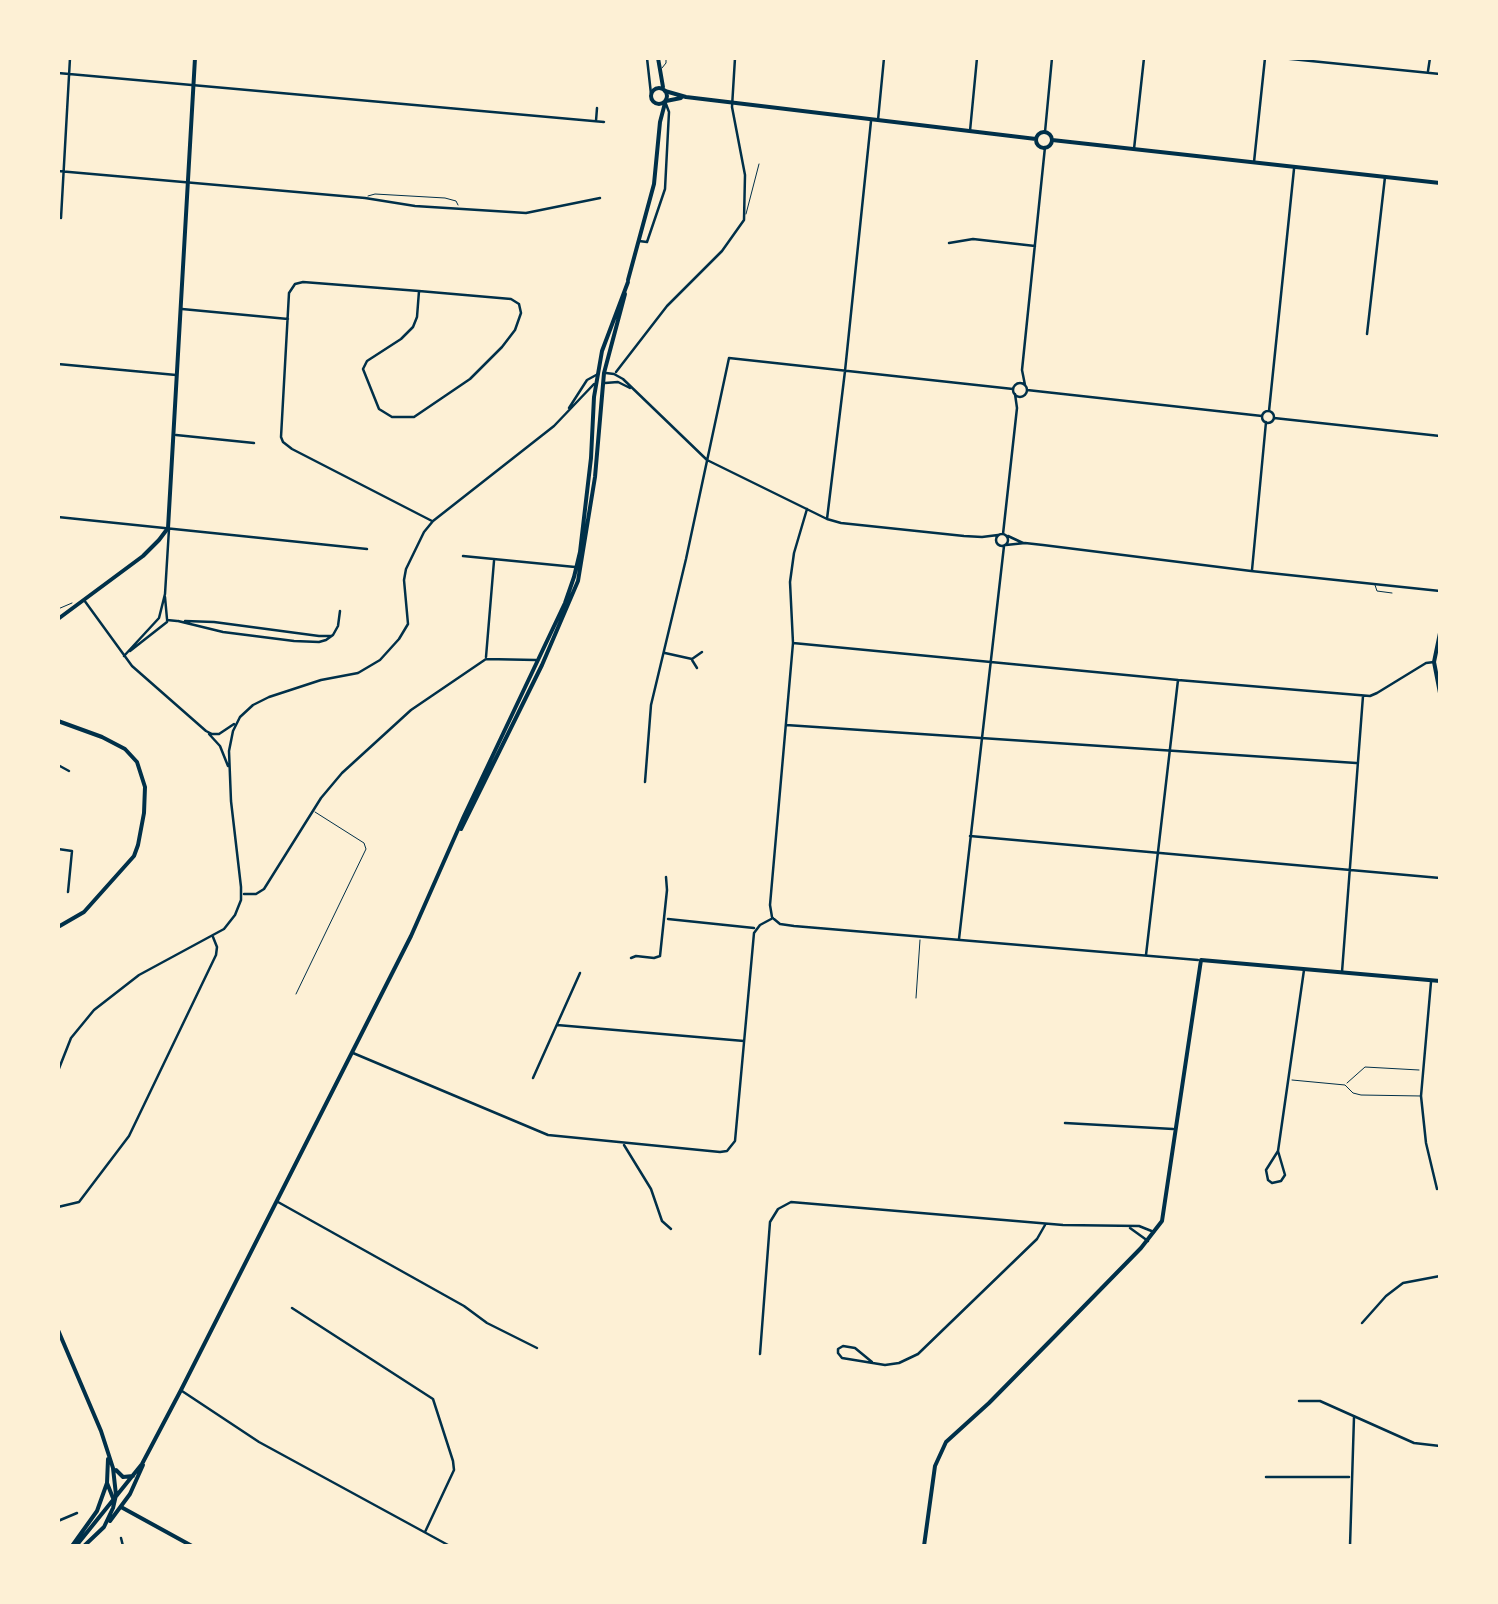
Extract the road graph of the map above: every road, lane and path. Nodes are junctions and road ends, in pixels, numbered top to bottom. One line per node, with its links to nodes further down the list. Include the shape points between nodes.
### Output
1 (70, 58): 17 (street)
2 (196, 58): 19 (street)
3 (647, 58): 21 (street)
4 (658, 58): 14 (street)
5 (666, 58): 14 (lane)
6 (735, 58): 25 (street)
7 (884, 58): 27 (street)
8 (977, 58): 31 (street)
9 (1052, 58): 32 (street)
10 (1144, 58): 36 (street)
11 (1265, 58): 38 (street)
12 (1281, 58): 16 (street)
13 (1430, 58): 16 (street)
14 (659, 70): 20 (street); 21 (street)
15 (58, 73): 17 (street)
16 (1428, 73): 18 (street)
17 (69, 74): 19 (street); 41 (street)
18 (1440, 74)
19 (194, 84): 28 (street); 43 (street)
20 (665, 90): 21 (street); 22 (street); 24 (street)
21 (652, 92): 23 (street)
22 (686, 97): 24 (street); 25 (street)
23 (652, 102): 24 (street); 30 (street)
24 (665, 102): 30 (street); 51 (street, via 667,175)
25 (733, 102): 27 (street); 48 (street)
26 (597, 108): 28 (street)
27 (875, 120): 31 (street); 61 (street)
28 (596, 121): 29 (street)
29 (604, 122)
30 (660, 122): 50 (street)
31 (970, 131): 33 (street)
32 (1044, 132): 33 (street); 34 (street)
33 (1036, 139): 35 (street)
34 (1052, 140): 35 (street); 36 (street)
35 (1045, 147): 54 (street)
36 (1134, 149): 38 (street)
37 (758, 164): 48 (lane)
38 (1254, 164): 39 (street)
39 (1294, 167): 42 (street); 70 (street)
40 (58, 171): 41 (street)
41 (64, 172): 43 (street); 49 (street)
42 (1385, 177): 44 (street); 58 (street)
43 (189, 182): 45 (street); 56 (street)
44 (1440, 184)
45 (365, 198): 47 (street); 47 (lane, via 445,198 458,202)
46 (600, 198): 47 (street, via 536,213)
47 (458, 209)
48 (744, 217): 62 (street)
49 (61, 218)
50 (645, 218): 51 (street); 52 (street)
51 (655, 220): 52 (street, via 647,242)
52 (639, 240): 64 (street)
53 (948, 243): 54 (street)
54 (1035, 246): 60 (street)
55 (419, 292): 55 (street, via 511,299 521,312 515,330 470,379 414,416 392,417 379,408 364,366 413,328); 57 (street, via 297,283 289,291)
56 (181, 309): 57 (street); 63 (street)
57 (288, 319): 82 (street, via 282,442)
58 (1367, 334)
59 (58, 364): 63 (street)
60 (1022, 370): 65 (street); 67 (street)
61 (845, 371): 67 (street); 78 (street, via 729,358); 81 (street)
62 (614, 374): 64 (street); 66 (street)
63 (178, 375): 75 (street)
64 (601, 378): 66 (street); 71 (street); 71 (street, via 589,377); 91 (street); 132 (street, via 595,477 578,581)
65 (1026, 388): 67 (street); 68 (street); 72 (street)
66 (632, 389): 78 (street)
67 (1015, 389): 68 (street); 69 (street)
68 (1024, 396): 69 (street)
69 (1018, 408): 84 (street)
70 (1269, 411): 72 (street); 73 (street)
71 (566, 414): 82 (street)
72 (1262, 416): 74 (street)
73 (1274, 418): 74 (street); 76 (street)
74 (1266, 422): 92 (street)
75 (174, 435): 77 (street); 83 (street)
76 (1440, 436)
77 (254, 442)
78 (707, 460): 79 (street); 108 (street)
79 (806, 509): 81 (street); 106 (street, via 790,571)
80 (58, 518): 83 (street)
81 (827, 519): 85 (street)
82 (433, 521): 119 (street, via 406,569 408,624 390,650 366,670 269,697)
83 (168, 528): 88 (street); 96 (street); 97 (street, via 143,556)
84 (1003, 535): 85 (street); 86 (street); 87 (street); 87 (street, via 1008,541)
85 (982, 537): 87 (street)
86 (1024, 543): 87 (street); 92 (street)
87 (1001, 544): 113 (street)
88 (367, 549)
89 (463, 556): 90 (street)
90 (494, 558): 91 (street); 110 (street)
91 (576, 567): 112 (street)
92 (1252, 572): 93 (street)
93 (1375, 583): 94 (street); 95 (lane, via 1377,591)
94 (1440, 591)
95 (1392, 593)
96 (165, 594): 102 (street); 109 (street, via 159,618)
97 (83, 599): 98 (street); 109 (street)
98 (74, 606): 99 (lane); 101 (street)
99 (58, 609)
100 (340, 611): 105 (street)
101 (58, 619)
102 (167, 620): 103 (street); 109 (street)
103 (178, 621): 105 (street); 105 (street, via 294,641)
104 (1440, 633): 114 (street)
105 (332, 636)
106 (794, 643): 113 (street); 121 (street)
107 (702, 652): 111 (street)
108 (664, 653): 111 (street); 129 (street, via 650,705)
109 (124, 656): 122 (street)
110 (486, 658): 112 (street); 130 (street, via 410,710 342,772)
111 (692, 659): 115 (street)
112 (538, 660): 132 (street)
113 (990, 662): 116 (street); 123 (street)
114 (1434, 662): 117 (street); 118 (street, via 1378,694)
115 (697, 668)
116 (1178, 680): 118 (street); 124 (street)
117 (1440, 694)
118 (1363, 695): 125 (street)
119 (240, 717): 122 (street, via 219,734); 128 (street)
120 (58, 720): 144 (street, via 124,749 137,762 145,787 134,856 84,912)
121 (786, 725): 123 (street); 142 (street)
122 (206, 731): 128 (street)
123 (982, 738): 124 (street); 131 (street)
124 (1170, 751): 125 (street); 134 (street)
125 (1356, 762): 135 (street)
126 (58, 765): 127 (street)
127 (68, 771)
128 (229, 772): 141 (street)
129 (645, 782)
130 (312, 810): 141 (street, via 264,889); 159 (lane, via 366,849)
131 (970, 836): 134 (street); 148 (street)
132 (454, 842): 163 (street)
133 (58, 849): 140 (street, via 72,851)
134 (1158, 853): 135 (street); 151 (street)
135 (1349, 870): 137 (street); 156 (street)
136 (666, 877): 139 (street)
137 (1440, 878)
138 (676, 882): 139 (street)
139 (667, 883): 143 (street)
140 (68, 892)
141 (241, 894): 146 (street, via 233,919)
142 (773, 918): 145 (street); 147 (street, via 794,926)
143 (665, 919): 145 (street); 150 (street, via 660,956)
144 (58, 927)
145 (756, 928): 162 (street)
146 (213, 936): 165 (street, via 105,1000 77,1029); 176 (street, via 216,955 129,1136 79,1202)
147 (920, 937): 148 (street); 160 (lane)
148 (958, 940): 151 (street)
149 (634, 948): 150 (street)
150 (636, 956): 152 (street)
151 (1146, 956): 153 (street)
152 (631, 958)
153 (1201, 960): 154 (street); 171 (street)
154 (1304, 970): 156 (street); 167 (street)
155 (580, 973): 161 (street)
156 (1342, 973): 157 (street)
157 (1431, 981): 158 (street); 164 (street)
158 (1440, 982)
159 (296, 994)
160 (916, 998)
161 (556, 1025): 162 (street); 166 (street)
162 (744, 1042): 172 (street, via 735,1141 728,1151)
163 (352, 1052): 172 (street, via 539,1132); 175 (street)
164 (1422, 1070): 168 (lane, via 1365,1067); 169 (street)
165 (58, 1072)
166 (533, 1078)
167 (1288, 1080): 168 (lane); 173 (street)
168 (1344, 1085): 169 (lane, via 1361,1095)
169 (1421, 1096): 174 (street)
170 (1065, 1123): 171 (street)
171 (1177, 1129): 180 (street)
172 (623, 1144): 179 (street, via 651,1188 660,1223)
173 (1278, 1151): 173 (street, via 1285,1175 1272,1182 1266,1170)
174 (1436, 1188)
175 (276, 1202): 186 (street); 189 (street)
176 (58, 1207)
177 (1045, 1224): 178 (street); 187 (street, via 783,1205 770,1222); 188 (street, via 1037,1240 918,1354 892,1365)
178 (1129, 1227): 180 (street); 181 (street)
179 (672, 1229)
180 (1156, 1232): 181 (street)
181 (1148, 1241): 212 (street, via 950,1437 935,1466)
182 (1440, 1276): 184 (street, via 1403,1283)
183 (292, 1308): 205 (street, via 433,1398 454,1470)
184 (1362, 1323)
185 (58, 1330): 193 (street)
186 (537, 1348)
187 (760, 1354)
188 (872, 1362): 188 (street, via 842,1358 838,1350 855,1348)
189 (181, 1390): 194 (street); 205 (street, via 260,1442)
190 (1299, 1401): 191 (street, via 1320,1401)
191 (1354, 1416): 192 (street, via 1414,1443); 198 (street)
192 (1440, 1446)
193 (107, 1450): 195 (street); 199 (street)
194 (147, 1456): 196 (street); 201 (street)
195 (111, 1462): 196 (street, via 120,1476); 200 (street)
196 (134, 1475): 200 (street)
197 (1266, 1477): 198 (street)
198 (1351, 1477): 213 (street)
199 (107, 1483): 200 (street); 209 (street)
200 (115, 1500): 201 (street); 204 (street); 209 (street)
201 (122, 1506): 204 (street); 207 (street)
202 (77, 1513): 203 (street)
203 (58, 1521)
204 (104, 1527): 210 (street)
205 (425, 1532): 208 (street)
206 (121, 1538): 211 (street)
207 (187, 1545)
208 (448, 1545)
209 (74, 1546)
210 (84, 1546)
211 (123, 1546)
212 (924, 1546)
213 (1350, 1546)

